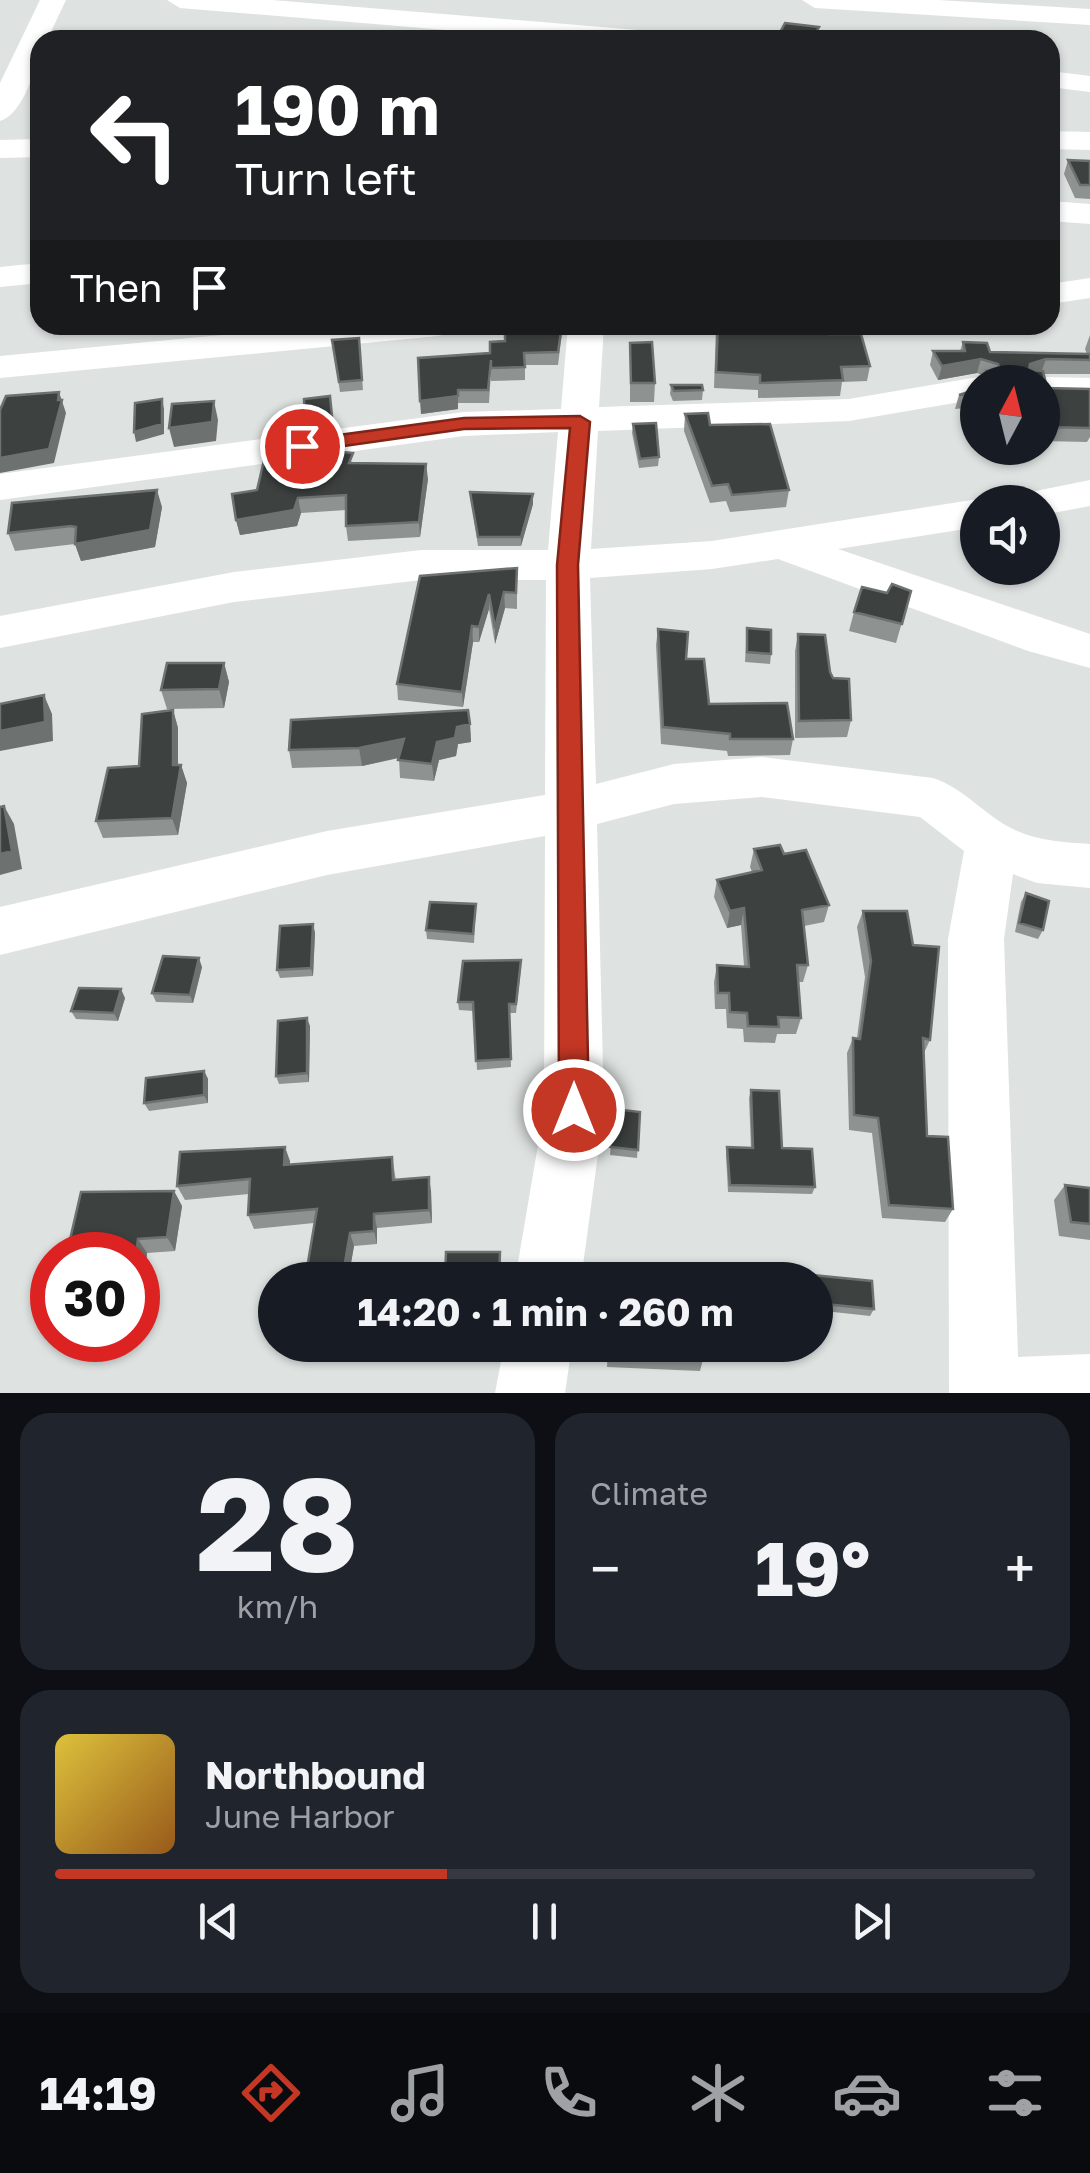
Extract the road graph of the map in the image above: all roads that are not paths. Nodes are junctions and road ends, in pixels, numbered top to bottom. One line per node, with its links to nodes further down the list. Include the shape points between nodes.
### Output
1 (53, 0): 6 (street)
2 (180, 0): 4 (street)
3 (815, 0): 5 (street)
4 (315, 5): 7 (street); 8 (street)
5 (1090, 17)
6 (39, 30)
7 (309, 30)
8 (616, 30)
9 (30, 49): 12 (street)
10 (1060, 81): 11 (street)
11 (1090, 84)
12 (0, 112)
13 (1060, 140): 14 (street)
14 (1090, 140)
15 (0, 148): 16 (street)
16 (30, 148)
17 (1060, 212): 18 (street)
18 (1090, 214)
19 (30, 275): 20 (street)
20 (0, 277)
21 (1090, 288): 22 (street)
22 (1060, 292)
23 (331, 335): 25 (street)
24 (585, 335): 29 (street)
25 (0, 366)
26 (1060, 388): 27 (street)
27 (1090, 389)
28 (960, 391): 29 (street, via 849,410)
29 (580, 422): 30 (street, via 464,424); 35 (street)
30 (0, 488)
31 (1090, 493): 32 (street)
32 (1060, 499)
33 (960, 517): 34 (street)
34 (781, 544): 35 (street, via 712,556); 37 (street)
35 (568, 565): 36 (street, via 383,570 234,588); 38 (street)
36 (0, 632)
37 (1090, 651)
38 (570, 810): 39 (street, via 674,784 762,777 933,798); 41 (street, via 326,853); 42 (street, via 574,1110)
39 (991, 843): 40 (street, via 1037,860); 46 (street, via 976,939)
40 (1090, 866)
41 (0, 931)
42 (551, 1262)
43 (535, 1362): 45 (street)
44 (1090, 1388): 47 (street)
45 (530, 1393)
46 (984, 1393)
47 (997, 1393)

